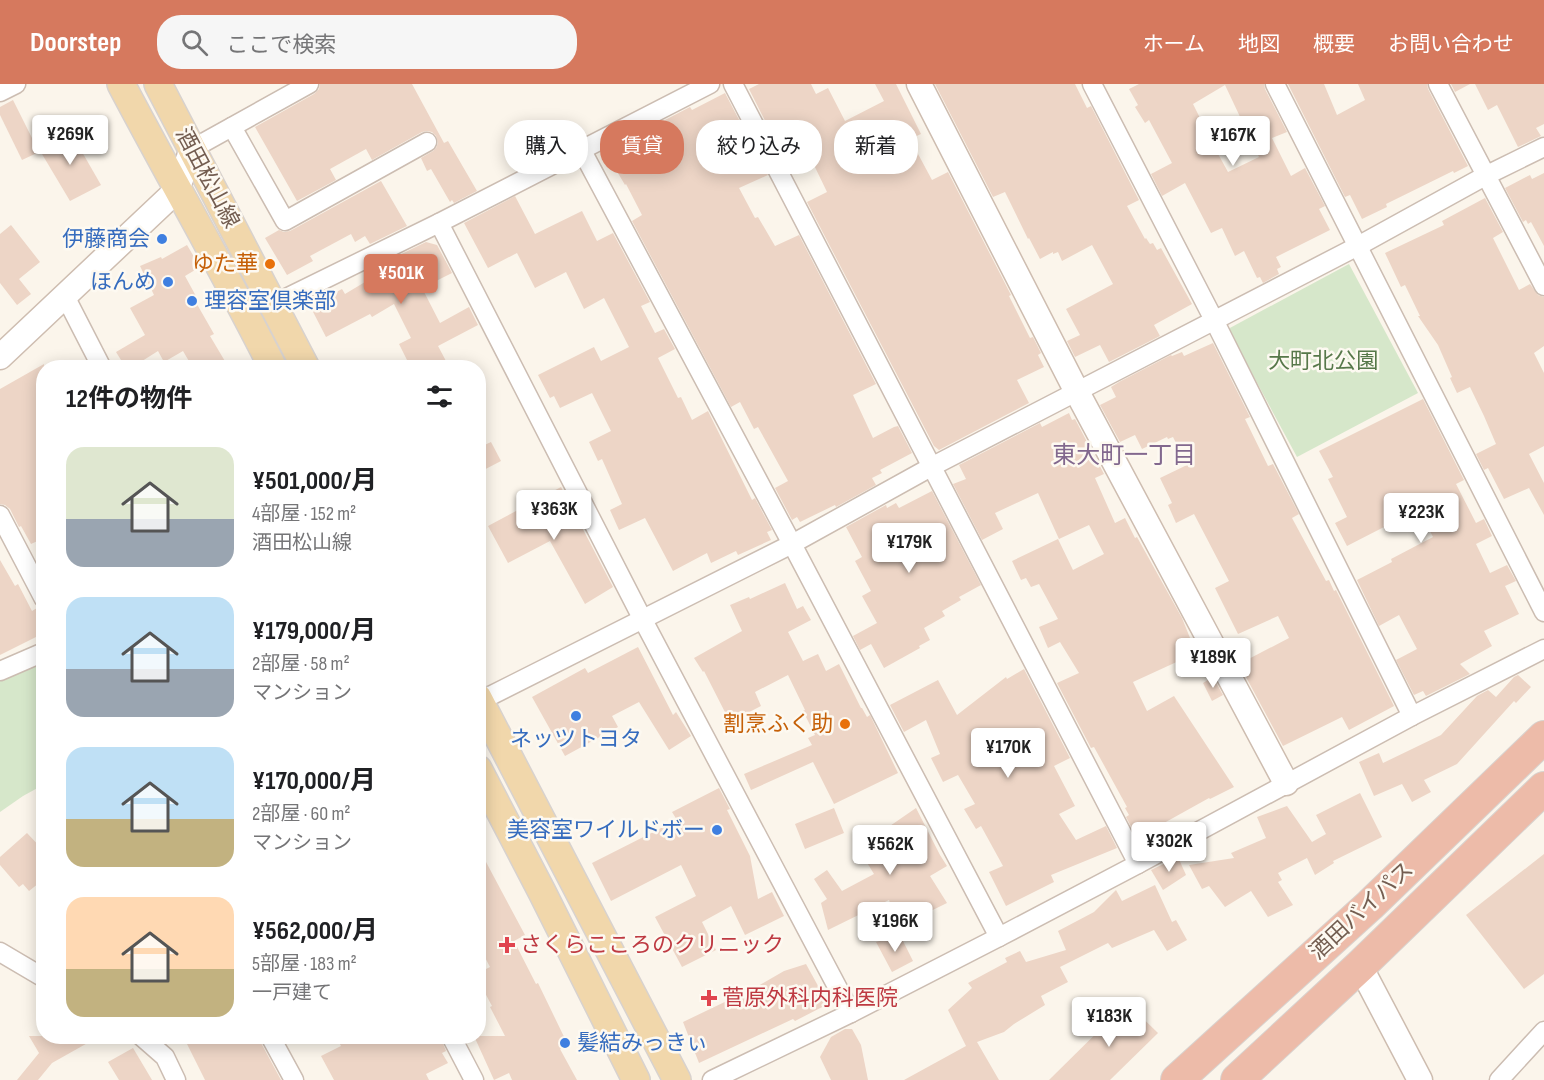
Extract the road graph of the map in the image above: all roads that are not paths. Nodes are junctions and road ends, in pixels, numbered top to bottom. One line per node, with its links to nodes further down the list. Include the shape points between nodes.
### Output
1 (16, 84): 11 (street)
2 (121, 84): 20 (main road, 酒田松山線)
3 (158, 84): 16 (main road, 酒田松山線)
4 (309, 84): 12 (street)
5 (710, 84): 14 (street)
6 (733, 84): 32 (street)
7 (919, 84): 31 (street)
8 (1092, 84): 26 (street)
9 (1275, 84): 22 (street)
10 (1438, 84): 19 (street)
11 (0, 92)
12 (232, 127): 13 (street, via 285,221); 16 (street)
13 (428, 142)
14 (588, 145)
15 (1544, 147): 19 (street)
16 (192, 149): 20 (street); 25 (main road, 酒田松山線)
17 (588, 162): 34 (street)
18 (533, 174): 21 (street)
19 (1485, 176): 22 (street); 23 (street)
20 (177, 190): 24 (street); 29 (main road, 酒田松山線)
21 (439, 223): 25 (street); 37 (street)
22 (1358, 246): 26 (street); 36 (street)
23 (1544, 286)
24 (65, 296): 27 (street); 28 (street)
25 (274, 304): 30 (main road, 酒田松山線)
26 (1214, 320): 31 (street); 43 (street)
27 (0, 357)
28 (98, 360)
29 (269, 360)
30 (302, 360)
31 (1077, 392): 32 (street); 45 (street)
32 (931, 467): 34 (street); 48 (street)
33 (0, 515): 35 (street)
34 (792, 544): 37 (street); 49 (street)
35 (36, 584)
36 (1544, 612)
37 (643, 620): 41 (street); 53 (street)
38 (1544, 649): 43 (street)
39 (36, 655): 40 (street)
40 (0, 671)
41 (486, 697)
42 (486, 713): 62 (main road)
43 (1412, 716): 45 (street)
44 (1544, 737): 64 (highway, 酒田バイパス, via 1370,905)
45 (1286, 783): 48 (street)
46 (486, 785): 61 (main road)
47 (1544, 788): 51 (highway, 酒田バイパス)
48 (1138, 864): 49 (street)
49 (999, 937): 53 (street)
50 (0, 952): 52 (street)
51 (1360, 966): 65 (highway, 酒田バイパス); 66 (street)
52 (36, 973)
53 (851, 1013): 63 (street)
54 (1544, 1031): 67 (street)
55 (150, 1044): 58 (street, via 165,1057)
56 (274, 1044): 59 (street)
57 (455, 1044): 60 (street)
58 (176, 1080)
59 (294, 1080)
60 (474, 1080)
61 (636, 1080)
62 (677, 1080)
63 (712, 1080)
64 (1177, 1080)
65 (1237, 1080)
66 (1420, 1080)
67 (1499, 1080)

